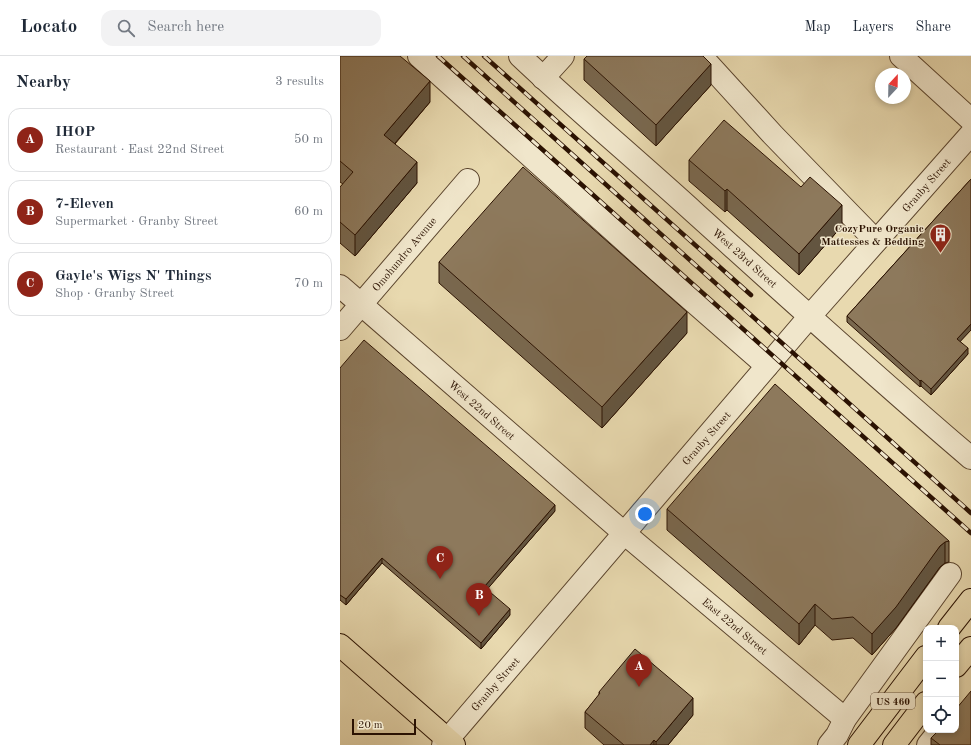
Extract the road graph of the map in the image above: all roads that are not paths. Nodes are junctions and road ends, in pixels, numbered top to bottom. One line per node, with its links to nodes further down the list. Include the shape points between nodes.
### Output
1 (419, 56): 15 (street)
2 (520, 56): 6 (street, West 23rd Street)
3 (563, 56): 6 (street)
4 (701, 56): 10 (street)
5 (901, 56): 7 (street)
6 (543, 78): 13 (street, West 23rd Street)
7 (971, 120)
8 (971, 134): 10 (street, Granby Street)
9 (468, 180): 12 (street, Omohundro Avenue)
10 (876, 241): 13 (street, Granby Street)
11 (340, 286): 12 (street, West 22nd Street)
12 (361, 305): 14 (street, Omohundro Avenue); 17 (street, West 22nd Street)
13 (810, 316): 15 (street, Granby Street); 16 (street, West 23rd Street)
14 (340, 329)
15 (767, 366): 17 (street, Granby Street)
16 (971, 458)
17 (624, 533): 26 (street, East 22nd Street); 28 (street, Granby Street)
18 (950, 574): 26 (street)
19 (971, 600): 20 (main road)
20 (951, 625)
21 (340, 645): 28 (main road)
22 (971, 648): 24 (main road)
23 (923, 661): 30 (main road, US 460)
24 (959, 662)
25 (923, 708): 31 (main road, US 460)
26 (845, 719): 29 (street)
27 (938, 733): 32 (street)
28 (448, 743)
29 (829, 745)
30 (859, 745)
31 (894, 745)
32 (928, 745)

